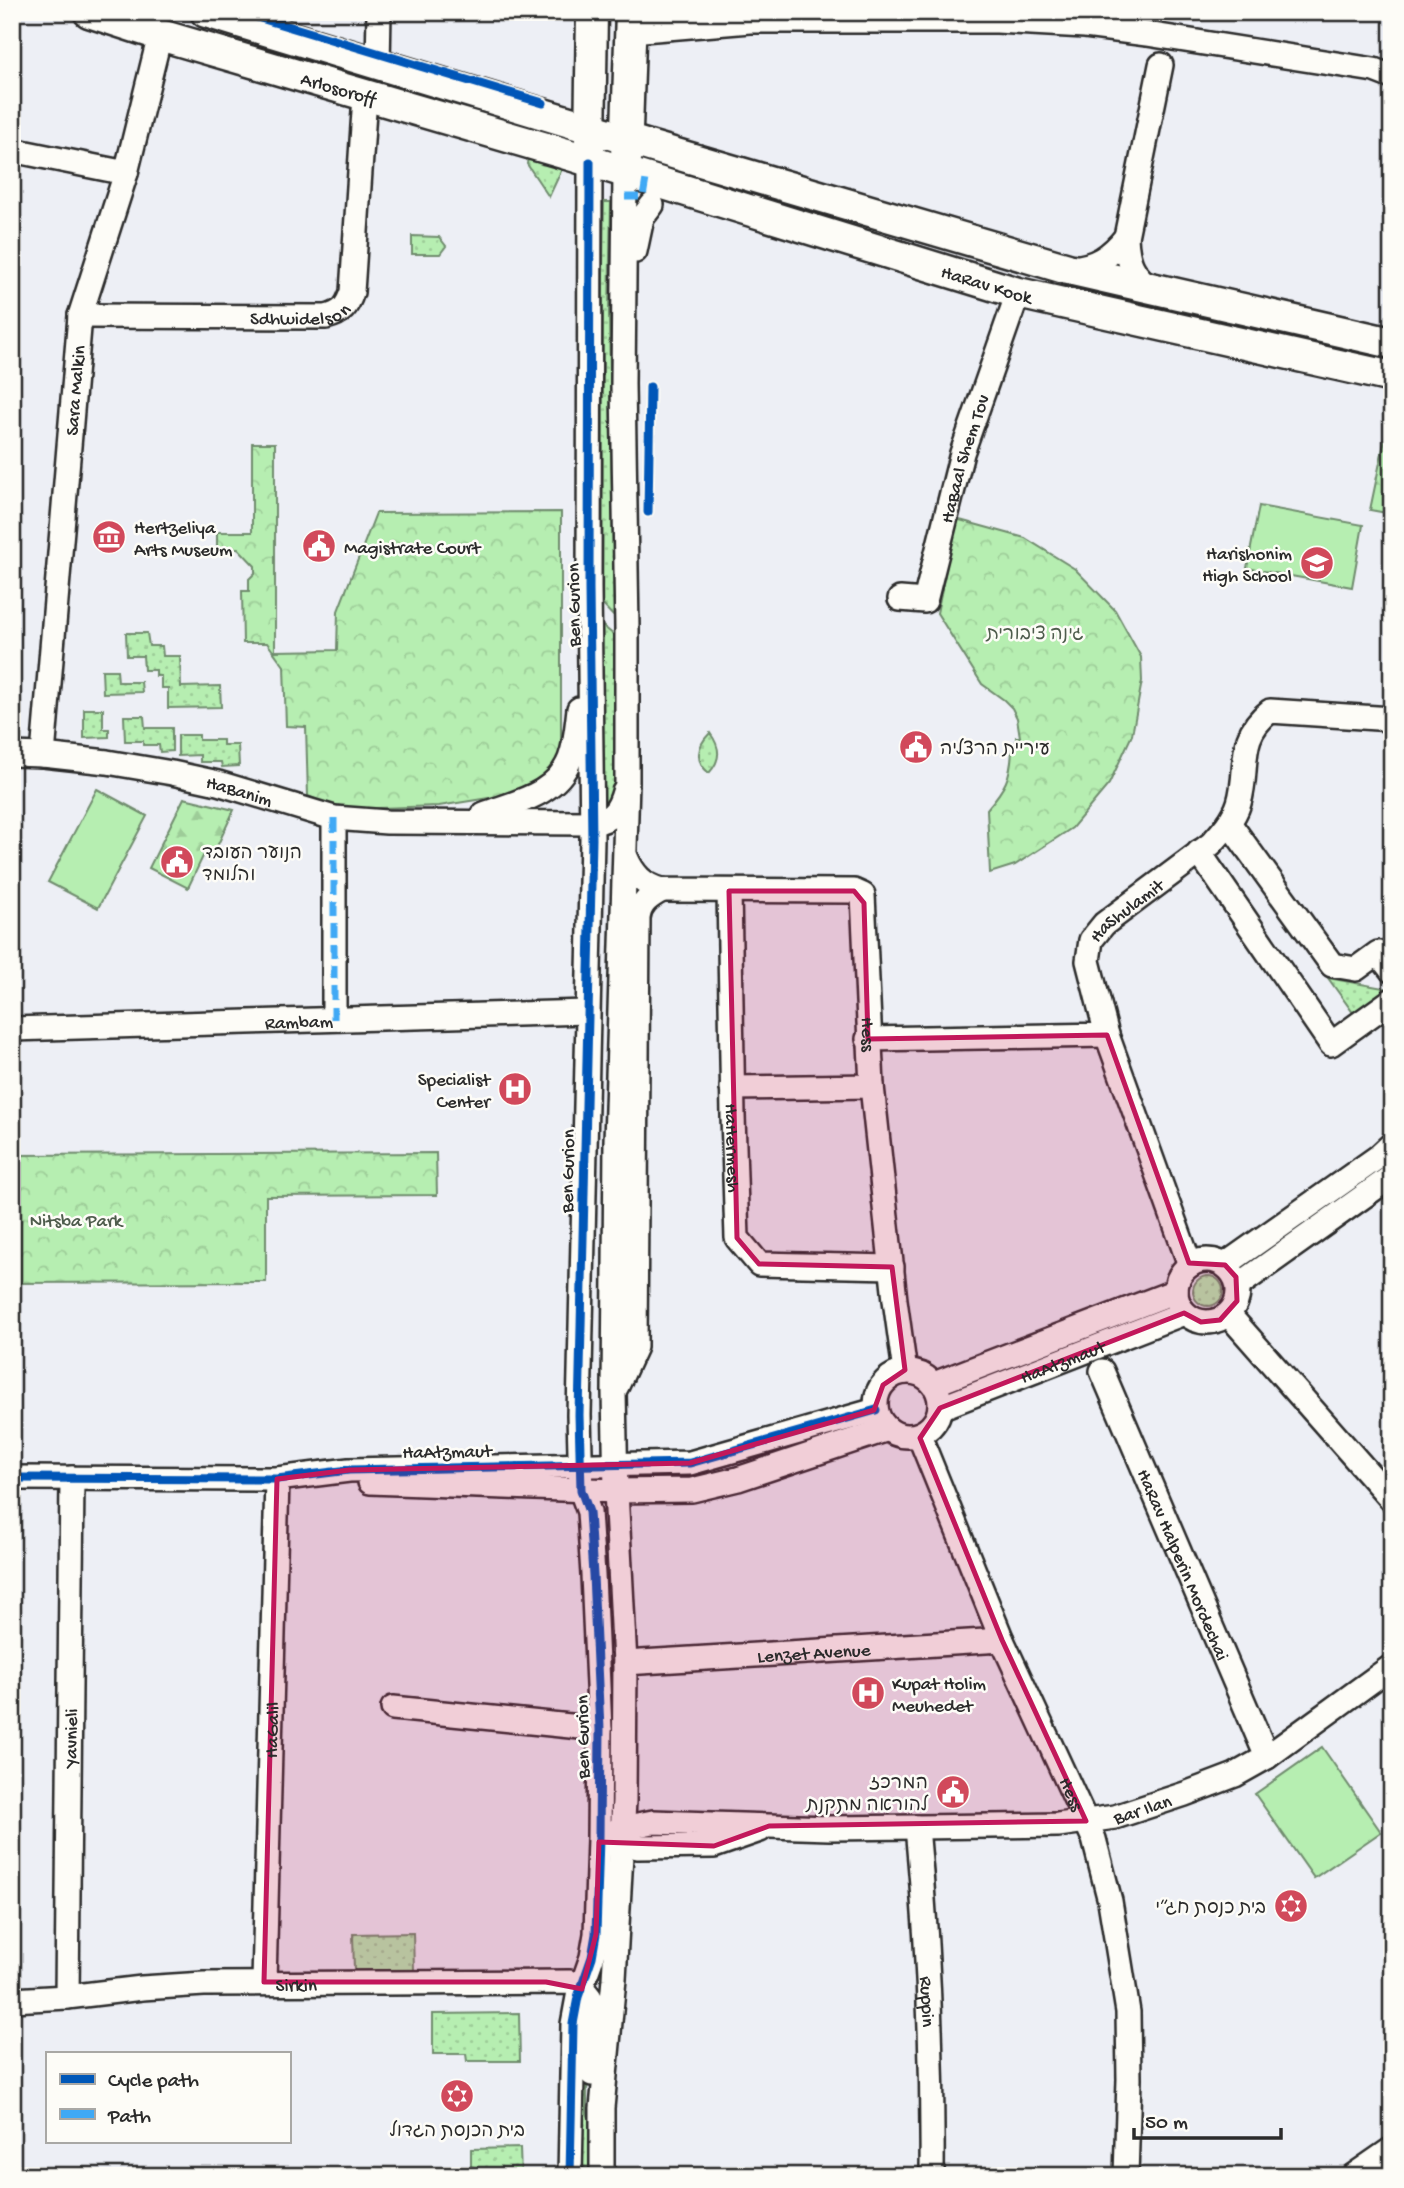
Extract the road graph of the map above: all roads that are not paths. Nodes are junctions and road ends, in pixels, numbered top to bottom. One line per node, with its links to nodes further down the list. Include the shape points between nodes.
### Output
1 (89, 12): 8 (main road, Arlosoroff)
2 (206, 12): 9 (main road, Arlosoroff)
3 (379, 12): 9 (street)
4 (592, 12): 13 (main road, Ben Gurion)
5 (1157, 12): 7 (street)
6 (631, 22): 7 (street, via 998,21); 14 (main road, Ben Gurion)
7 (1147, 34): 11 (street, via 1374,70)
8 (159, 35): 12 (main road, Arlosoroff); 17 (street, Sara Malkin)
9 (378, 65): 13 (main road, Arlosoroff)
10 (1161, 65): 21 (street)
11 (1392, 77)
12 (365, 96): 16 (main road, Arlosoroff); 26 (street, Sdhwidelson, via 352,292 338,314)
13 (590, 128): 14 (main road, HaRav Kook); 16 (main road, Ben Gurion)
14 (626, 139): 18 (main road, Ben Gurion); 22 (main road, HaRav Kook)
15 (12, 150): 17 (street)
16 (590, 162): 18 (main road, HaRav Kook); 29 (street, Ben Gurion)
17 (126, 173): 26 (street, Sara Malkin)
18 (625, 173): 19 (main road, HaRav Kook); 25 (street, Ben Gurion)
19 (695, 194): 20 (main road, via 668,197); 24 (main road, HaRav Kook)
20 (652, 205): 25 (street, Ben Gurion, via 638,233)
21 (1126, 237): 22 (street, via 1099,261); 23 (street, via 1130,264 1138,278)
22 (1068, 268): 23 (main road, HaRav Kook)
23 (1153, 289): 27 (main road, HaRav Kook)
24 (1017, 293): 28 (main road, HaRav Kook); 30 (street, HaBaal Shem Tov, via 962,453 925,601)
25 (625, 313): 31 (street, Ben Gurion)
26 (80, 316): 36 (street, Sara Malkin)
27 (1392, 343)
28 (1392, 377)
29 (589, 588): 31 (street, Ben Gurion, via 599,611 615,624); 32 (street, Ben Gurion)
30 (900, 600)
31 (627, 625): 37 (street, Ben Gurion)
32 (589, 633): 38 (street, via 570,760 546,791); 42 (street, Ben Gurion)
33 (1392, 719): 41 (street, HaShulamit, via 1270,711 1251,732 1240,800)
34 (12, 744): 36 (street, HaBanim)
35 (12, 754): 36 (street, HaBanim)
36 (43, 755): 39 (street, HaBanim, via 137,766 218,783)
37 (627, 782): 42 (street, Ben Gurion, via 621,803); 43 (street, Ben Gurion)
38 (484, 814): 40 (street, HaBanim); 42 (street, HaBanim)
39 (334, 818): 40 (street, HaBanim); 50 (street)
40 (434, 823): 42 (street, HaBanim)
41 (1229, 823): 44 (street, HaShulamit); 47 (street, via 1332,965 1356,969 1378,954)
42 (591, 824): 43 (street, via 617,827); 49 (street, Ben Gurion)
43 (626, 850): 45 (street, via 631,870 650,887); 56 (street, Ben Gurion)
44 (1199, 852): 48 (street, via 1331,1044); 52 (street, HaShulamit, via 1104,924 1090,940 1088,961)
45 (662, 890): 46 (street, Hess); 70 (street, via 649,896 638,918 635,1348)
46 (729, 891): 53 (street, Hess, via 854,891 863,895); 55 (street, HaHermesh)
47 (1392, 971)
48 (1392, 1000)
49 (587, 1012): 50 (street, Rambam); 58 (street, Ben Gurion)
50 (334, 1019): 51 (street, Rambam)
51 (12, 1029)
52 (1107, 1035): 53 (street); 60 (street, HaShulamit)
53 (868, 1038): 54 (street, Hess)
54 (872, 1086): 55 (street); 62 (street, Hess)
55 (732, 1088): 62 (street, HaHermesh, via 737,1237 759,1264)
56 (616, 1141): 58 (street); 70 (street, Ben Gurion)
57 (1385, 1151): 59 (street); 61 (street)
58 (576, 1162): 74 (street, Ben Gurion)
59 (1391, 1177): 63 (street)
60 (1190, 1265): 61 (street, via 1208,1260); 64 (street, via 1179,1278)
61 (1225, 1265): 63 (street)
62 (892, 1268): 68 (street, Hess)
63 (1238, 1285): 66 (street, via 1237,1301)
64 (1176, 1291): 65 (street); 69 (street, HaAtzmaut)
65 (1184, 1313): 66 (street, via 1211,1323); 71 (street, HaAtzmaut)
66 (1228, 1315): 81 (street)
67 (1102, 1371): 87 (street, HaRav Halperin Mordechai)
68 (905, 1373): 69 (street, via 921,1375); 72 (street, via 889,1379 878,1392)
69 (934, 1384): 71 (street)
70 (614, 1392): 75 (street, Ben Gurion)
71 (940, 1408): 73 (street, via 934,1424)
72 (882, 1419): 73 (street, via 897,1435); 75 (street, HaAtzmaut, via 690,1464); 80 (street, HaAtzmaut, via 738,1479 692,1490)
73 (919, 1435): 82 (street, Hess)
74 (580, 1464): 75 (street, HaAtzmaut); 78 (street, HaAtzmaut, via 349,1470); 79 (street, Ben Gurion)
75 (616, 1465): 80 (street, Ben Gurion)
76 (12, 1478): 77 (street, HaAtzmaut)
77 (72, 1478): 78 (street, HaAtzmaut); 93 (street, Yavnieli)
78 (285, 1479): 79 (street, HaAtzmaut); 91 (street, HaGalil)
79 (581, 1490): 80 (street, HaAtzmaut); 86 (street, Ben Gurion, via 589,1512)
80 (616, 1491): 83 (street, Ben Gurion)
81 (1392, 1500)
82 (1002, 1640): 83 (street, Lenzet Avenue); 88 (street, Hess)
83 (625, 1663): 90 (street, Ben Gurion)
84 (1392, 1666): 87 (street, Bar Ilan)
85 (393, 1709): 86 (street)
86 (600, 1729): 90 (street, Ben Gurion)
87 (1267, 1757): 88 (street, Bar Ilan, via 1236,1775 1185,1794 1115,1817)
88 (1086, 1821): 89 (street, Bar Ilan); 102 (street, Hess, via 1110,1901 1128,2012)
89 (917, 1827): 90 (street, Bar Ilan, via 653,1822); 101 (street, Ruppin, via 924,1890)
90 (614, 1837): 92 (street, Ben Gurion); 95 (street, Ben Gurion, via 616,1953)
91 (264, 1982): 92 (street, Sirkin, via 570,1982); 93 (street, Sirkin)
92 (582, 1989): 96 (street, via 593,2004 592,2109); 100 (street, Ben Gurion, via 573,2024)
93 (67, 1997): 94 (street, Sirkin)
94 (12, 2000)
95 (609, 2031): 96 (street, Ben Gurion); 99 (street, Ben Gurion, via 615,2067 614,2136)
96 (602, 2125): 99 (street, Ben Gurion)
97 (1392, 2149): 103 (street)
98 (1392, 2168): 104 (street)
99 (602, 2172)
100 (570, 2176)
101 (932, 2176)
102 (1126, 2176)
103 (1353, 2176)
104 (1380, 2176)

